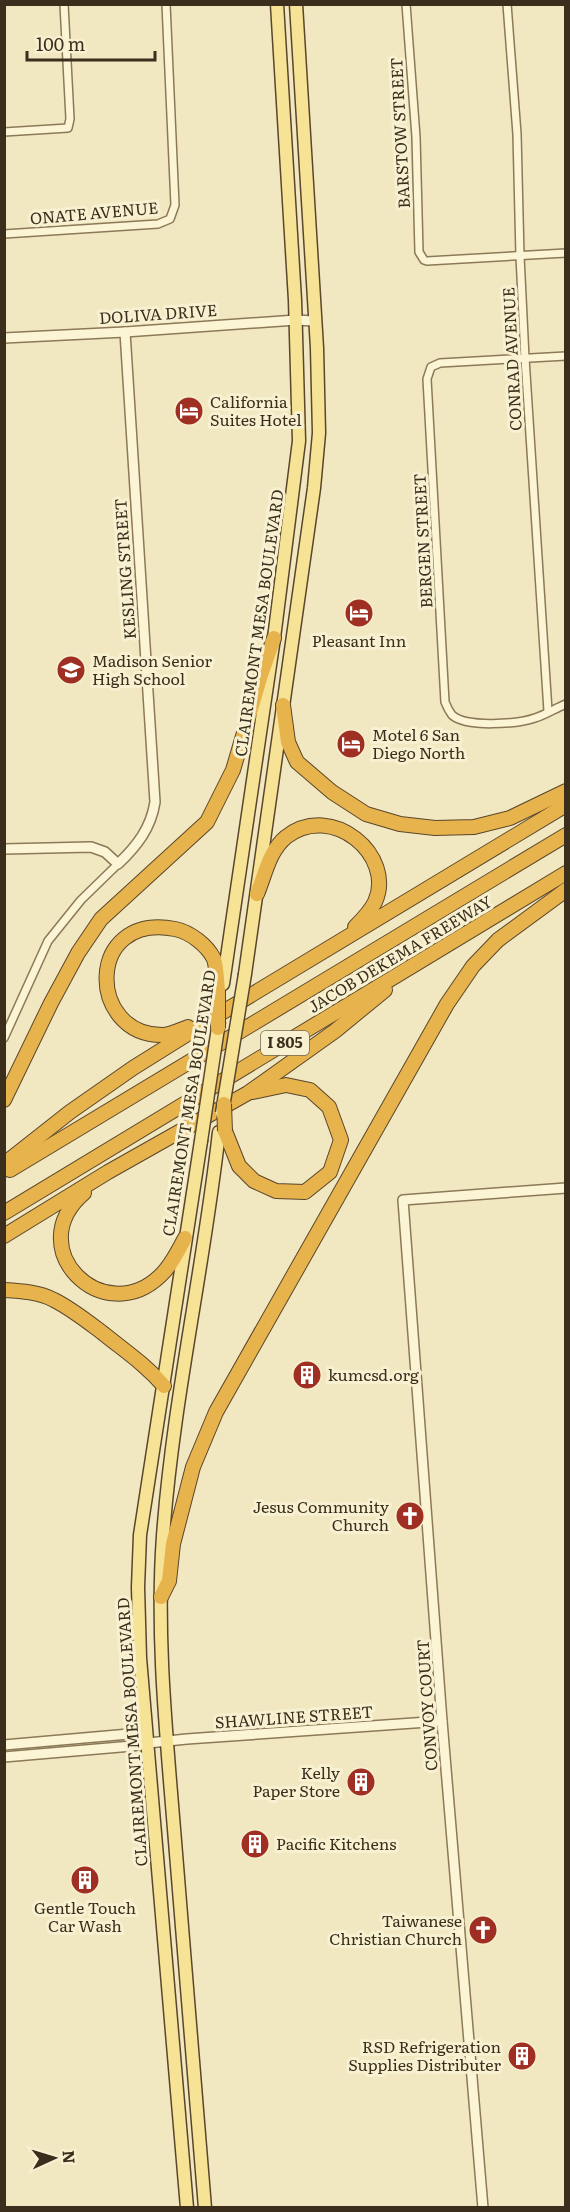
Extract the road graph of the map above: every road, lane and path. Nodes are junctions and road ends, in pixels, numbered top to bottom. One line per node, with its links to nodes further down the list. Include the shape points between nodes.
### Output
1 (64, 4): 7 (street, via 68,128)
2 (165, 4): 8 (street, ONATE AVENUE, via 174,205 170,219 158,224)
3 (277, 4): 11 (main road, CLAIREMONT MESA BOULEVARD)
4 (296, 4): 12 (main road)
5 (406, 4): 10 (street, BARSTOW STREET, via 416,137 419,252 427,261)
6 (507, 4): 10 (street, CONRAD AVENUE, via 517,134)
7 (4, 132)
8 (4, 234)
9 (566, 253): 10 (street)
10 (520, 256): 16 (street, CONRAD AVENUE)
11 (296, 320): 12 (street, DOLIVA DRIVE); 13 (street, DOLIVA DRIVE); 17 (main road, CLAIREMONT MESA BOULEVARD, via 299,441)
12 (314, 321): 19 (main road, via 320,433)
13 (125, 332): 14 (street, DOLIVA DRIVE); 25 (street, KESLING STREET, via 155,802 145,833)
14 (4, 338)
15 (566, 356): 16 (street)
16 (525, 358): 20 (street, CONRAD AVENUE); 20 (street, BERGEN STREET, via 440,363 428,372 445,702 454,717 472,722 509,723 536,718)
17 (274, 639): 31 (main road, CLAIREMONT MESA BOULEVARD); 35 (highway, via 233,770 207,822 101,920 78,953)
18 (566, 704): 20 (street)
19 (283, 705): 21 (highway, via 288,742 297,762 366,814 400,824 474,827 510,818); 28 (main road)
20 (548, 711)
21 (566, 791)
22 (566, 805): 29 (highway)
23 (566, 835): 40 (highway, JACOB DEKEMA FREEWAY / I 805)
24 (4, 849): 25 (street, via 91,847 105,852)
25 (118, 864): 33 (street, via 81,900 48,941)
26 (566, 873): 30 (highway, JACOB DEKEMA FREEWAY / I 805)
27 (566, 890): 47 (highway, via 498,940 473,966 441,1015 216,1412 182,1503 169,1581)
28 (258, 894): 29 (highway, via 273,853 296,831 308,826 334,826 356,839 377,872 375,902 356,927); 36 (main road, bridge)
29 (320, 955): 32 (highway)
30 (425, 958): 34 (highway, via 335,1031); 42 (highway, JACOB DEKEMA FREEWAY / I 805)
31 (220, 988): 32 (highway, bridge); 32 (highway, via 214,959 197,938 180,930 146,927 129,934 108,959 108,995 115,1010 125,1022 145,1034 165,1035)
32 (216, 1023): 38 (highway, via 134,1068); 44 (main road, CLAIREMONT MESA BOULEVARD, bridge)
33 (4, 1038)
34 (248, 1093): 37 (highway, via 286,1085 310,1090 329,1107 340,1140 330,1172 305,1192 276,1191 254,1180 239,1166); 39 (highway)
35 (4, 1100)
36 (224, 1104): 37 (highway, bridge)
37 (222, 1132): 47 (main road, CLAIREMONT MESA BOULEVARD, via 171,1458)
38 (4, 1164)
39 (108, 1172): 43 (highway); 44 (highway, via 73,1202 60,1236 65,1260 82,1282 109,1294 141,1290 172,1262)
40 (4, 1173)
41 (566, 1188): 48 (street, CONVOY COURT, via 403,1200)
42 (4, 1213)
43 (4, 1236)
44 (185, 1238): 46 (main road, CLAIREMONT MESA BOULEVARD)
45 (4, 1290): 46 (highway, via 53,1299 134,1357)
46 (164, 1386): 50 (main road, CLAIREMONT MESA BOULEVARD, via 140,1535 138,1587)
47 (161, 1596): 49 (main road, CLAIREMONT MESA BOULEVARD)
48 (442, 1721): 49 (street, SHAWLINE STREET); 55 (street, CONVOY COURT)
49 (166, 1741): 50 (street, SHAWLINE STREET); 54 (main road, CLAIREMONT MESA BOULEVARD)
50 (148, 1743): 51 (street, SHAWLINE STREET, via 129,1734); 52 (street, SHAWLINE STREET); 53 (main road, CLAIREMONT MESA BOULEVARD)
51 (4, 1745)
52 (4, 1757)
53 (187, 2208)
54 (205, 2208)
55 (483, 2208)

